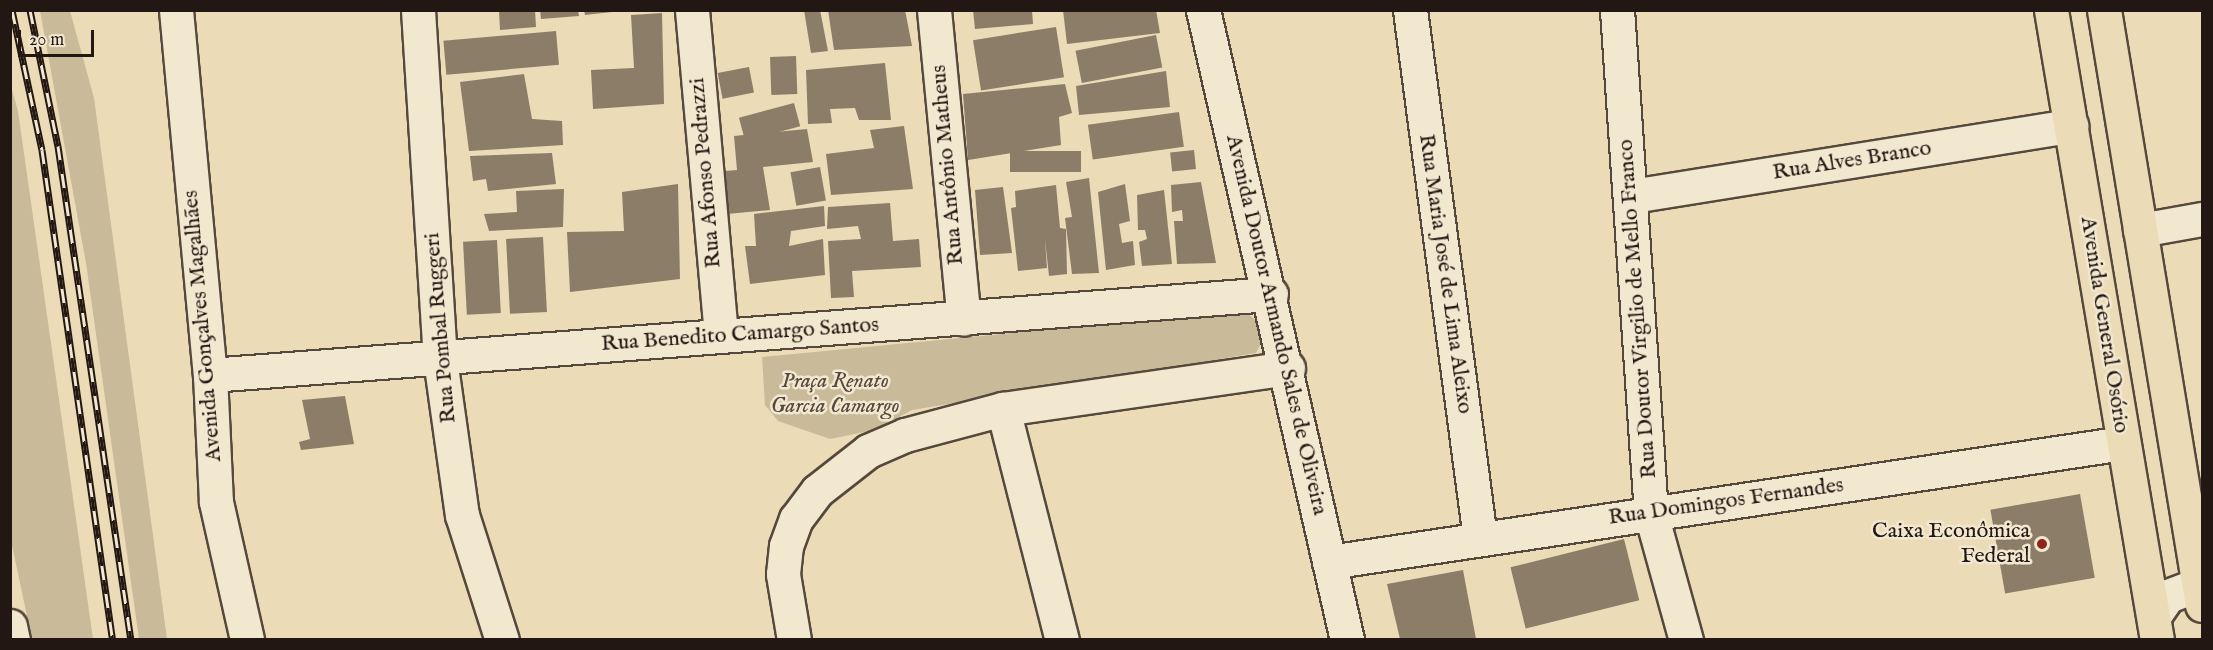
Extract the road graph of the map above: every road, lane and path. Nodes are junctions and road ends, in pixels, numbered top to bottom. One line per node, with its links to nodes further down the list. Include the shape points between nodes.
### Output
1 (176, 10): 19 (street, Avenida Gonçalves Magalhães)
2 (418, 10): 17 (street, Rua Pombal Ruggeri)
3 (692, 10): 16 (street, Rua Afonso Pedrazzi)
4 (934, 10): 15 (street, Rua Antônio Matheus)
5 (1203, 10): 14 (street, Avenida Doutor Armando Sales de Oliveira)
6 (1410, 10): 23 (street, Rua Maria José de Lima Aleixo)
7 (1617, 10): 11 (street, Rua Doutor Virgilio de Mello Franco)
8 (2051, 10): 10 (main road, Avenida General Osório)
9 (2104, 10): 13 (main road)
10 (2071, 126): 11 (street, Rua Alves Branco); 21 (main road, Avenida General Osório)
11 (1632, 196): 22 (street, Rua Doutor Virgilio de Mello Franco)
12 (2202, 219): 13 (street)
13 (2140, 230): 25 (main road)
14 (1271, 294): 15 (street, Rua Benedito Camargo Santos); 18 (street, Avenida Doutor Armando Sales de Oliveira)
15 (964, 319): 16 (street, Rua Benedito Camargo Santos)
16 (721, 336): 17 (street, Rua Benedito Camargo Santos)
17 (440, 359): 19 (street, Rua Benedito Camargo Santos); 30 (street, Rua Pombal Ruggeri, via 462,515)
18 (1288, 368): 20 (street); 24 (street, Avenida Doutor Armando Sales de Oliveira)
19 (210, 375): 29 (street, Avenida Gonçalves Magalhães, via 216,501)
20 (1003, 409): 31 (street, via 905,435 868,451 817,491 796,519 786,546 783,574); 32 (street)
21 (2122, 442): 22 (street, Rua Domingos Fernandes); 27 (main road, Avenida General Osório)
22 (1651, 514): 23 (street, Rua Domingos Fernandes); 34 (street, Rua Doutor Virgilio de Mello Franco)
23 (1480, 538): 24 (street, Rua Domingos Fernandes)
24 (1329, 562): 33 (street, Avenida Doutor Armando Sales de Oliveira)
25 (2201, 591): 27 (street, via 2168,597)
26 (10, 626): 28 (street)
27 (2156, 628)
28 (14, 639)
29 (247, 639)
30 (502, 639)
31 (794, 639)
32 (1062, 639)
33 (1347, 639)
34 (1686, 639)

